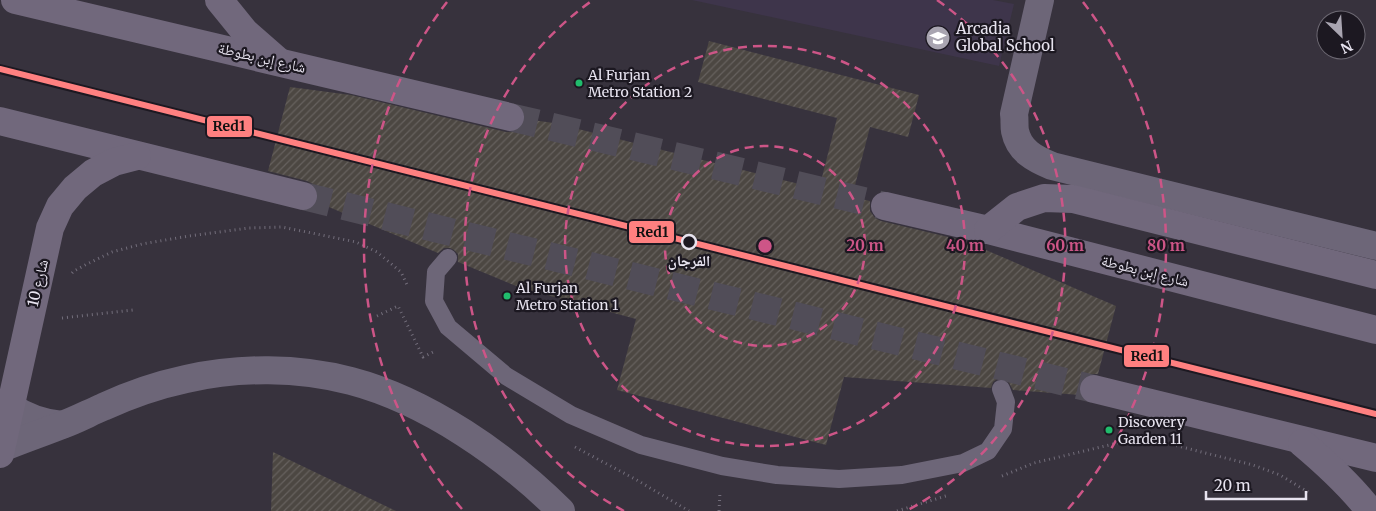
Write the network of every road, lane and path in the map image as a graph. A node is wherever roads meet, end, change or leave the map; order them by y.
1 (14, 0) edge
2 (219, 0) edge
3 (1040, 0) edge
4 (280, 63) junction
5 (510, 117) tunnel mouth
6 (0, 121) edge
7 (137, 156) junction
8 (303, 196) tunnel mouth
9 (885, 206) tunnel mouth
10 (988, 230) junction
11 (1376, 246) edge
12 (448, 258) dead end
13 (1376, 275) edge
14 (70, 276) dead end
15 (410, 290) dead end
16 (134, 310) dead end
17 (377, 316) dead end
18 (30, 318) junction
19 (1376, 330) edge
20 (460, 338) junction
21 (1001, 389) dead end
22 (1094, 389) tunnel mouth
23 (11, 407) junction
24 (62, 425) junction
25 (1297, 439) junction
26 (569, 445) dead end
27 (1, 451) edge
28 (1376, 458) edge
29 (1001, 476) dead end
30 (950, 494) dead end
31 (1310, 494) dead end
32 (561, 511) edge
33 (689, 511) edge
34 (897, 511) edge
35 (1370, 511) edge

1 - 4 main road, شارع إبن بطوطة
2 - 4 main road
3 - 11 street
4 - 5 main road, شارع إبن بطوطة
6 - 7 main road
7 - 8 main road
7 - 18 main road, شارع 10
9 - 10 main road, شارع إبن بطوطة
10 - 13 main road
10 - 19 main road, شارع إبن بطوطة
12 - 20 lane
14 - 15 path
16 - 18 path
17 - 20 path
18 - 23 main road, شارع 10
20 - 21 lane
22 - 25 main road
23 - 24 street
23 - 27 main road, شارع 10
24 - 27 street
24 - 32 street
25 - 28 main road
25 - 35 main road
26 - 33 path
29 - 31 path
30 - 34 path

